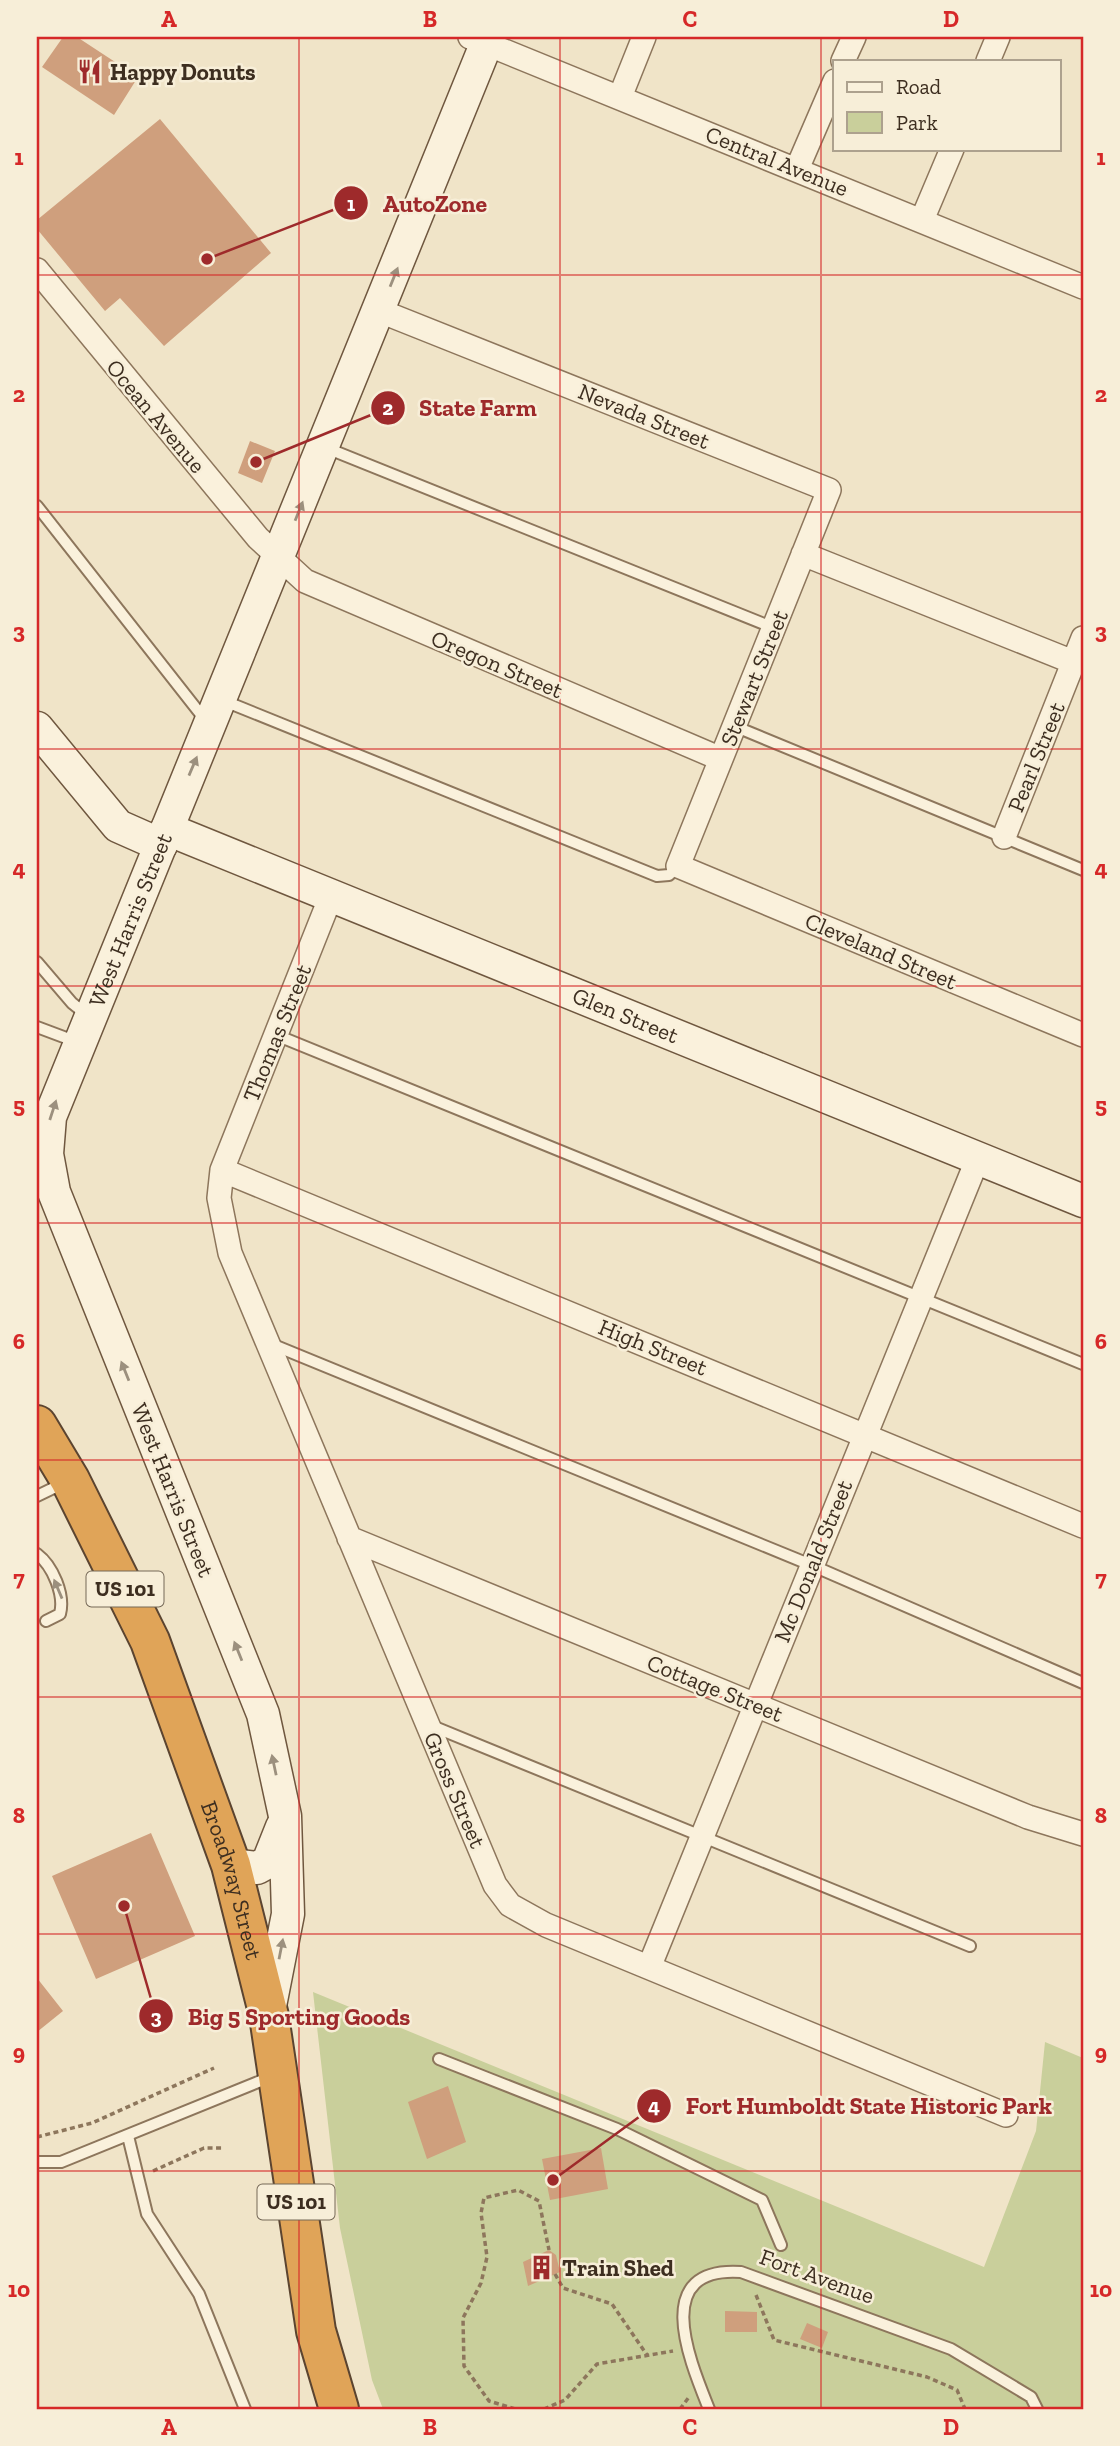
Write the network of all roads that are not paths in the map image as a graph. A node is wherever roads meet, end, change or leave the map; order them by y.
1 (644, 37) edge
2 (854, 37) edge
3 (998, 37) edge
4 (482, 39) edge
5 (843, 60) edge
6 (988, 60) edge
7 (833, 86) edge
8 (620, 97) junction
9 (952, 150) edge
10 (797, 169) junction
11 (922, 220) junction
12 (37, 270) edge
13 (1083, 287) edge
14 (380, 311) junction
15 (324, 447) junction
16 (829, 490) joint
17 (37, 506) edge
18 (803, 554) junction
19 (280, 557) junction
20 (774, 628) junction
21 (1083, 638) edge
22 (1073, 662) junction
23 (215, 713) junction
24 (734, 726) junction
25 (37, 728) edge
26 (721, 759) junction
27 (164, 837) junction
28 (1003, 837) junction
29 (678, 866) junction
30 (1083, 870) edge
31 (331, 896) junction
32 (37, 962) edge
33 (37, 1027) edge
34 (84, 1030) junction
35 (276, 1035) junction
36 (1083, 1035) edge
37 (978, 1158) junction
38 (222, 1170) junction
39 (1083, 1201) edge
40 (921, 1297) junction
41 (265, 1341) junction
42 (1083, 1364) edge
43 (866, 1436) junction
44 (52, 1455) edge
45 (37, 1496) edge
46 (1083, 1526) edge
47 (349, 1538) junction
48 (37, 1554) edge
49 (811, 1565) junction
50 (46, 1621) dead end
51 (1083, 1683) edge
52 (755, 1704) junction
53 (426, 1724) junction
54 (285, 1816) junction
55 (1083, 1834) edge
56 (701, 1837) junction
57 (231, 1865) junction
58 (970, 1946) dead end
59 (650, 1965) junction
60 (268, 2016) junction
61 (439, 2059) dead end
62 (279, 2073) junction
63 (1006, 2115) dead end
64 (128, 2136) junction
65 (37, 2162) edge
66 (782, 2245) dead end
67 (245, 2409) edge
68 (339, 2409) edge
69 (709, 2409) edge
70 (1037, 2409) edge

1 - 8 street
2 - 5 street
3 - 6 street
4 - 8 street, Central Avenue
14 -> 4 main road, West Harris Street
7 - 10 street
8 - 10 street, Central Avenue
9 - 11 street
10 - 11 street, Central Avenue
11 - 13 street, Central Avenue
12 - 19 street, Ocean Avenue
14 - 15 main road, West Harris Street
14 - 16 street, Nevada Street
19 -> 15 main road, West Harris Street
15 - 20 lane
16 - 18 street, Stewart Street
17 - 23 lane
18 - 20 street, Stewart Street
18 - 22 street
19 - 23 main road, West Harris Street
19 - 26 street, Oregon Street
20 - 24 street, Stewart Street
21 - 22 street, Pearl Street
22 - 28 street, Pearl Street
27 -> 23 main road, West Harris Street
23 - 29 lane
24 - 26 street, Stewart Street
24 - 28 lane
25 - 27 main road, Glen Street
26 - 29 street, Stewart Street
27 - 31 main road, Glen Street
27 - 34 main road, West Harris Street
28 - 30 lane
29 - 36 street, Cleveland Street
31 - 35 street, Thomas Street
31 - 37 main road, Glen Street
32 - 34 lane
33 - 34 lane
54 -> 34 main road, West Harris Street
35 - 38 street, Thomas Street
35 - 40 lane
37 - 39 main road, Glen Street
37 - 40 street, Mc Donald Street
38 - 41 street, Gross Street
38 - 43 street, High Street
40 - 42 lane
40 - 43 street, Mc Donald Street
41 - 47 street, Gross Street
41 - 49 lane
43 - 46 street, High Street
43 - 49 street, Mc Donald Street
44 - 45 lane
44 - 57 highway, Broadway Street / US 101
47 - 52 street, Cottage Street
47 - 53 street, Gross Street
50 -> 48 lane
49 - 51 lane
49 - 52 street, Mc Donald Street
52 - 55 street, Cottage Street
52 - 56 street, Mc Donald Street
53 - 56 lane
53 - 59 street, Gross Street
54 - 57 main road
60 -> 54 main road, West Harris Street
56 - 58 lane
56 - 59 street, Mc Donald Street
57 - 60 highway, Broadway Street / US 101
59 - 63 street, Gross Street
60 - 62 highway, Broadway Street / US 101
61 - 66 lane
62 - 64 lane
62 - 68 highway, Broadway Street / US 101
64 - 65 lane
64 - 67 lane
69 - 70 lane, Fort Avenue

